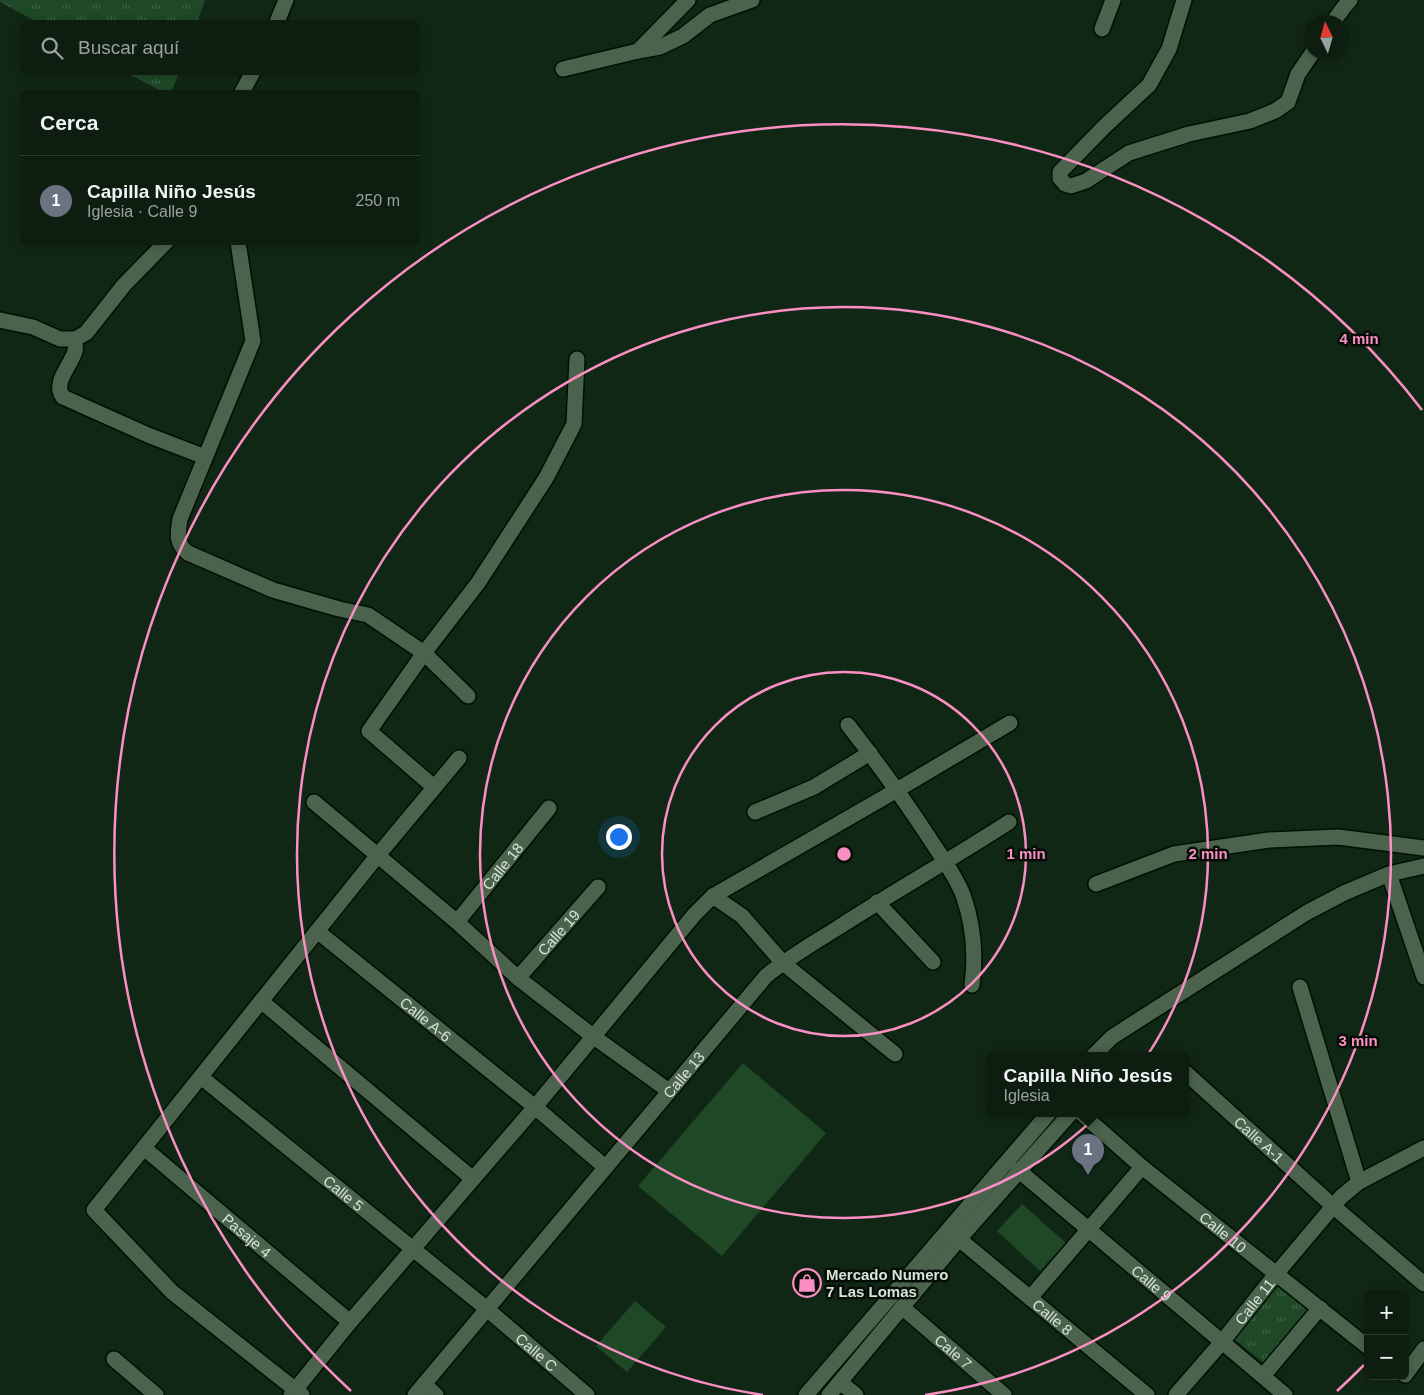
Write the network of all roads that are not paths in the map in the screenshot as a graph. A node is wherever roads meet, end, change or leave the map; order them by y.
1 (286, 0) edge
2 (688, 0) edge
3 (752, 0) edge
4 (1113, 0) edge
5 (1184, 0) edge
6 (1350, 0) edge
7 (1338, 15) edge
8 (278, 20) edge
9 (1102, 29) dead end
10 (638, 51) junction
11 (1308, 60) edge
12 (563, 69) dead end
13 (251, 75) edge
14 (243, 90) edge
15 (163, 245) edge
16 (238, 245) edge
17 (0, 320) edge
18 (75, 339) junction
19 (577, 360) dead end
20 (206, 457) junction
21 (424, 653) junction
22 (468, 696) dead end
23 (1010, 723) dead end
24 (848, 725) dead end
25 (870, 754) junction
26 (459, 758) dead end
27 (434, 787) junction
28 (897, 790) junction
29 (314, 802) dead end
30 (548, 808) dead end
31 (755, 812) dead end
32 (1010, 822) dead end
33 (1424, 848) edge
34 (378, 855) junction
35 (946, 863) junction
36 (1424, 866) edge
37 (1388, 874) junction
38 (1096, 884) dead end
39 (598, 887) dead end
40 (713, 896) junction
41 (877, 902) junction
42 (457, 922) junction
43 (317, 931) junction
44 (1420, 951) edge
45 (933, 962) dead end
46 (783, 963) junction
47 (1424, 977) edge
48 (518, 978) junction
49 (972, 985) dead end
50 (1300, 987) dead end
51 (261, 1001) junction
52 (594, 1037) junction
53 (1097, 1052) edge
54 (895, 1054) dead end
55 (1189, 1075) edge
56 (201, 1077) junction
57 (669, 1091) junction
58 (535, 1107) junction
59 (1045, 1117) edge
60 (1067, 1117) edge
61 (1085, 1117) edge
62 (144, 1148) junction
63 (1424, 1148) edge
64 (1142, 1166) junction
65 (605, 1167) junction
66 (1018, 1170) junction
67 (473, 1179) junction
68 (1359, 1182) junction
69 (1333, 1206) junction
70 (1089, 1230) junction
71 (958, 1239) junction
72 (412, 1250) junction
73 (1276, 1274) junction
74 (1424, 1284) edge
75 (1030, 1298) junction
76 (902, 1307) junction
77 (1320, 1308) junction
78 (487, 1309) junction
79 (350, 1322) junction
80 (1222, 1342) junction
81 (1364, 1344) edge
82 (1424, 1349) edge
83 (114, 1359) dead end
84 (1409, 1370) edge
85 (1263, 1376) junction
86 (840, 1382) junction
87 (419, 1390) edge
88 (296, 1393) edge
89 (156, 1395) edge
90 (436, 1395) edge
91 (588, 1395) edge
92 (806, 1395) edge
93 (829, 1395) edge
94 (856, 1395) edge
95 (1004, 1395) edge
96 (1148, 1395) edge
97 (1176, 1395) edge
98 (1285, 1395) edge

1 - 8 street
2 - 10 street
3 - 10 street
4 - 9 street
5 - 11 street
6 - 7 street
10 - 12 street
13 - 14 street
15 - 18 street
16 - 20 street
17 - 18 street
18 - 20 street
19 - 21 street
20 - 21 street
21 - 22 street
21 - 27 street
23 - 28 street
24 - 25 street
25 - 28 street
25 - 31 street
26 - 27 street
27 - 34 street
28 - 35 street
28 - 40 street
29 - 34 street
30 - 42 street, Calle 18
32 - 35 street, Calle 13
33 - 38 street
34 - 42 street
34 - 43 street
35 - 41 street, Calle 13
35 - 49 street
36 - 37 street
37 - 44 street
37 - 53 street
39 - 48 street, Calle 19
40 - 46 street
40 - 52 street
41 - 45 street
41 - 46 street, Calle 13
42 - 48 street
43 - 51 street
43 - 58 street, Calle A-6
44 - 47 street
46 - 54 street
46 - 57 street, Calle 13
48 - 52 street
50 - 68 street
51 - 56 street
51 - 67 street
52 - 57 street
52 - 58 street
55 - 69 street, Calle A-1
56 - 62 street
56 - 72 street, Calle 5
57 - 65 street, Calle 13
58 - 65 street, Calle A-6
58 - 67 street
59 - 92 street
60 - 66 street
61 - 64 street, Calle 10
62 - 79 street, Pasaje 4
62 - 88 street
63 - 68 street, Calle 11
64 - 70 street
64 - 73 street, Calle 10
65 - 78 street, Calle 13
66 - 70 street, Calle 9
66 - 71 street
67 - 72 street
68 - 69 street, Calle 11
69 - 73 street, Calle 11
69 - 74 street, Calle A-1
70 - 75 street
70 - 80 street, Calle 9
71 - 75 street, Calle 8
71 - 76 street
72 - 78 street, Calle 5
72 - 79 street
73 - 77 street, Calle 10
73 - 80 street, Calle 11
75 - 96 street, Calle 8
76 - 86 street
76 - 95 street, Cale 7
77 - 81 street, Calle 10
77 - 85 street
78 - 87 street, Calle 13
78 - 91 street, Calle C
79 - 88 street
80 - 85 street, Calle 9
80 - 97 street, Calle 11
82 - 84 street
83 - 89 street
85 - 98 street, Calle 9
86 - 93 street
86 - 94 street
87 - 90 street

